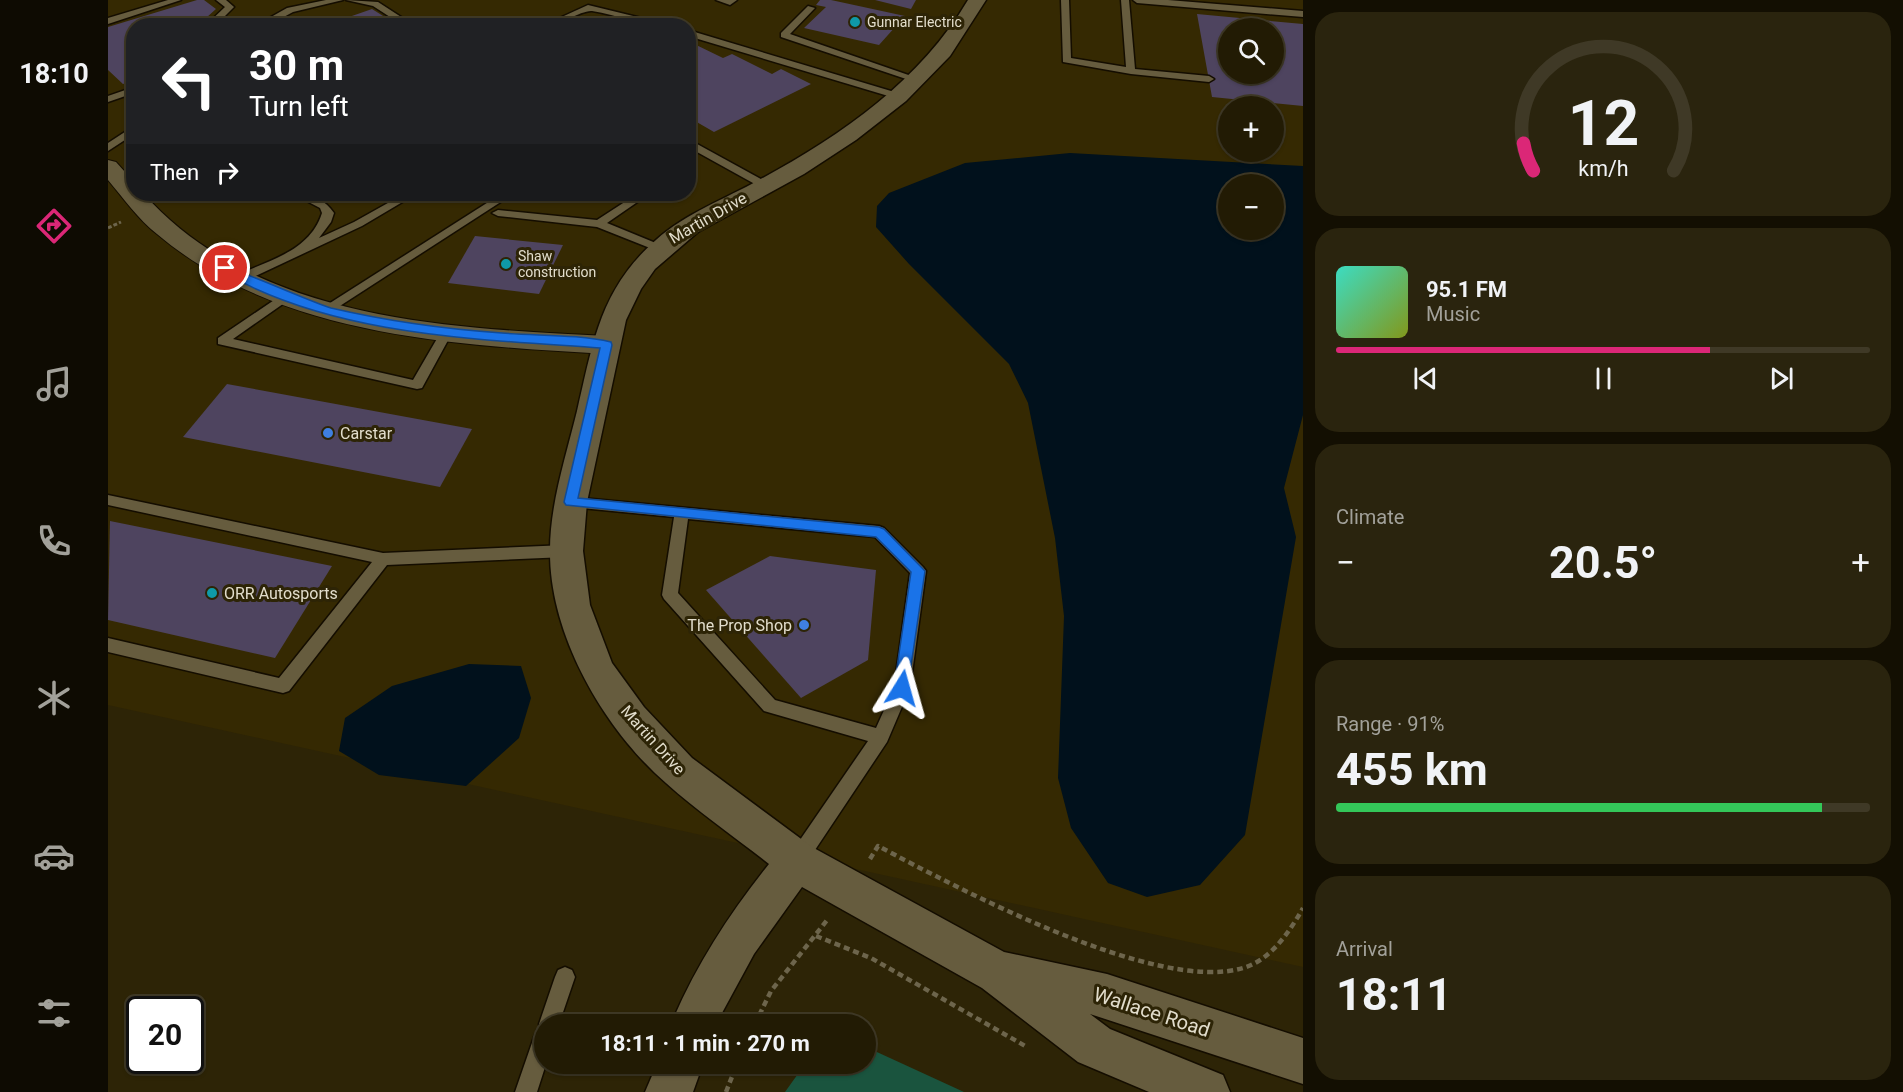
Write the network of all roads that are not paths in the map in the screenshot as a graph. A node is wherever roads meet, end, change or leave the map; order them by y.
1 (177, 0) edge
2 (220, 0) edge
3 (339, 0) edge
4 (350, 0) edge
5 (720, 0) edge
6 (733, 0) edge
7 (977, 0) edge
8 (1065, 0) edge
9 (1125, 0) edge
10 (1137, 0) edge
11 (811, 8) dead end
12 (1303, 14) edge
13 (218, 18) edge
14 (275, 18) edge
15 (398, 18) edge
16 (565, 18) edge
17 (630, 18) edge
18 (108, 21) edge
19 (696, 35) edge
20 (1131, 71) junction
21 (1209, 79) dead end
22 (906, 88) junction
23 (126, 93) edge
24 (108, 99) edge
25 (126, 135) edge
26 (696, 147) edge
27 (108, 148) edge
28 (112, 177) edge
29 (766, 186) junction
30 (126, 191) edge
31 (136, 201) edge
32 (313, 201) edge
33 (399, 201) edge
34 (497, 201) edge
35 (634, 201) edge
36 (498, 213) dead end
37 (599, 224) junction
38 (659, 248) junction
39 (305, 249) junction
40 (241, 278) junction
41 (286, 296) junction
42 (325, 310) junction
43 (446, 333) junction
44 (607, 345) junction
45 (108, 500) edge
46 (571, 502) junction
47 (682, 513) junction
48 (566, 551) junction
49 (383, 559) junction
50 (108, 645) edge
51 (881, 736) junction
52 (797, 861) junction
53 (998, 972) junction
54 (565, 977) dead end
55 (552, 1014) edge
56 (698, 1014) edge
57 (1303, 1061) edge
58 (534, 1068) edge
59 (676, 1074) edge
60 (526, 1092) edge
61 (669, 1092) edge
62 (1206, 1092) edge

1 - 18 lane
2 - 13 lane
3 - 14 lane
4 - 15 lane
5 - 6 lane
7 - 22 street, Martin Drive
8 - 20 lane
9 - 20 lane
10 - 12 lane
11 - 22 lane
16 - 17 lane
19 - 22 lane
20 - 21 lane
22 - 29 street, Martin Drive
23 - 24 lane
25 - 27 lane
26 - 29 lane
28 - 30 street
29 - 38 street, Martin Drive
31 - 40 street
32 - 39 lane
33 - 39 lane
34 - 42 lane
35 - 37 lane
36 - 37 lane
37 - 38 lane
38 - 44 street, Martin Drive
39 - 40 lane
40 - 41 street
41 - 42 street
41 - 43 lane
42 - 43 street
43 - 44 street
44 - 46 street, Martin Drive
45 - 49 lane
46 - 47 lane
46 - 48 street, Martin Drive
47 - 51 lane
47 - 51 lane
48 - 49 lane
48 - 52 street, Martin Drive
49 - 50 lane
51 - 52 lane
52 - 53 street, Wallace Road
52 - 56 street
53 - 57 street, Wallace Road
53 - 62 street, Wallace Road
54 - 55 lane
58 - 60 lane
59 - 61 street

